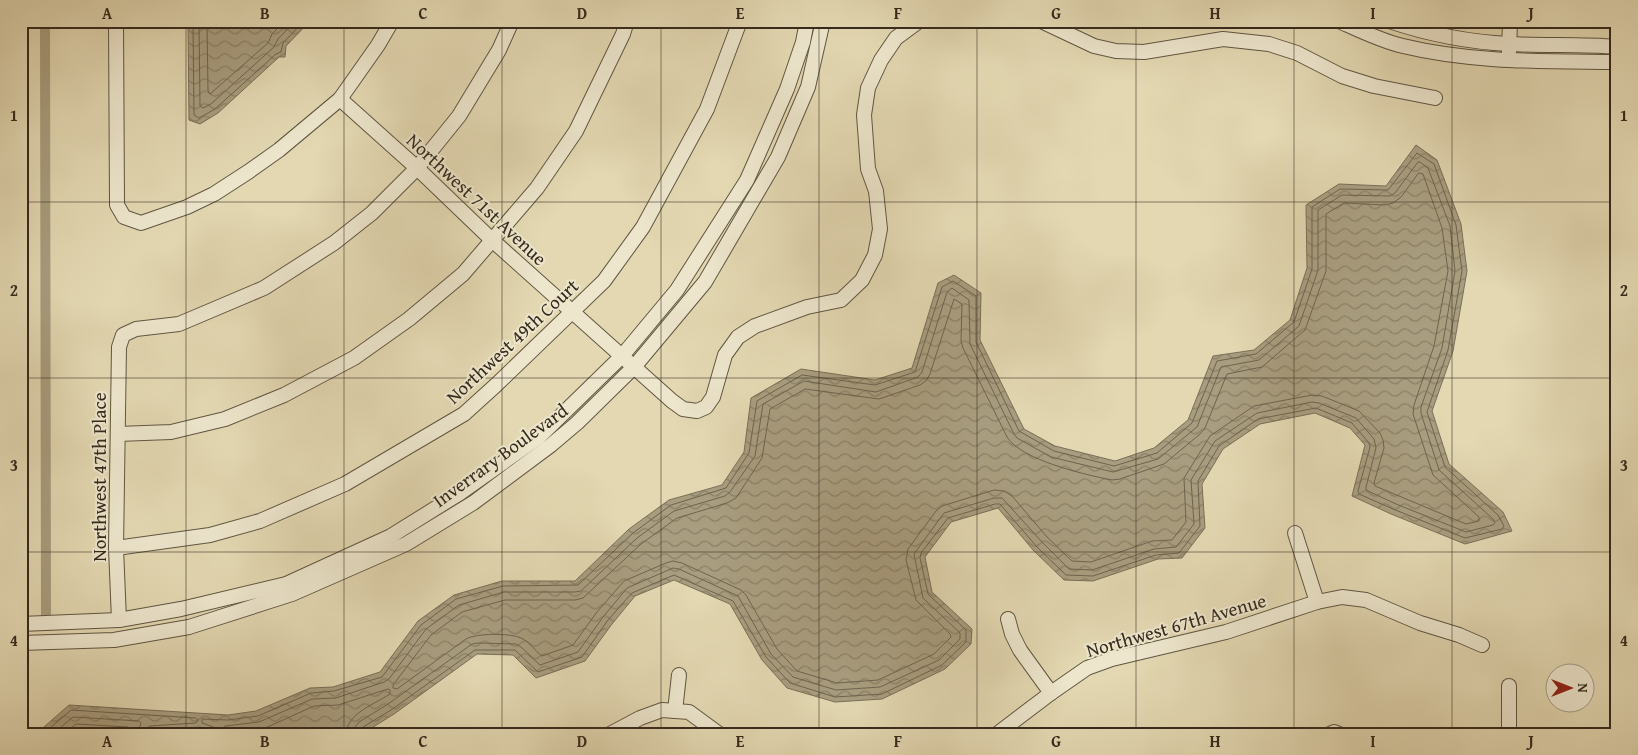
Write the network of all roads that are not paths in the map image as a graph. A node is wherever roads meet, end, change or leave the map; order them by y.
1 (116, 21) edge
2 (392, 21) edge
3 (512, 21) edge
4 (627, 21) edge
5 (740, 21) edge
6 (807, 21) edge
7 (824, 21) edge
8 (919, 21) edge
9 (1041, 21) edge
10 (1388, 21) edge
11 (1510, 21) edge
12 (1341, 22) edge
13 (1510, 44) junction
14 (1617, 46) edge
15 (1509, 61) junction
16 (1617, 62) edge
17 (1435, 98) dead end
18 (340, 99) junction
19 (417, 168) junction
20 (492, 240) junction
21 (572, 312) junction
22 (622, 356) junction
23 (634, 367) junction
24 (118, 434) junction
25 (1295, 533) dead end
26 (116, 548) junction
27 (1317, 602) junction
28 (1008, 619) dead end
29 (118, 620) junction
30 (21, 624) edge
31 (21, 643) edge
32 (1482, 645) dead end
33 (679, 675) dead end
34 (1509, 686) dead end
35 (1051, 693) junction
36 (675, 711) junction
37 (610, 734) edge
38 (719, 734) edge
39 (997, 734) edge
40 (1330, 734) edge
41 (1339, 734) edge
42 (1509, 734) edge

1 - 18 street
2 - 18 street
3 - 19 street
4 - 20 street
5 - 21 street, Northwest 49th Court
6 - 22 street, Inverrary Boulevard
7 - 23 street, Inverrary Boulevard
8 - 23 street, Northwest 71st Avenue
9 - 17 street
10 - 13 street
11 - 13 street
12 - 15 street
13 - 14 street
13 - 15 street
15 - 16 street
18 - 19 street, Northwest 71st Avenue
19 - 20 street, Northwest 71st Avenue
19 - 24 street, Northwest 47th Place
20 - 21 street, Northwest 71st Avenue
20 - 24 street
21 - 22 street, Northwest 71st Avenue
21 - 26 street, Northwest 49th Court
22 - 23 street, Northwest 71st Avenue
22 - 29 street, Inverrary Boulevard
23 - 31 street, Inverrary Boulevard
24 - 26 street, Northwest 47th Place
25 - 27 street
26 - 29 street, Northwest 47th Place
27 - 32 street, Northwest 67th Avenue
27 - 35 street, Northwest 67th Avenue
28 - 35 street
29 - 30 street, Inverrary Boulevard
33 - 36 street
34 - 42 street
35 - 39 street, Northwest 67th Avenue
36 - 37 street
36 - 38 street
40 - 41 street

